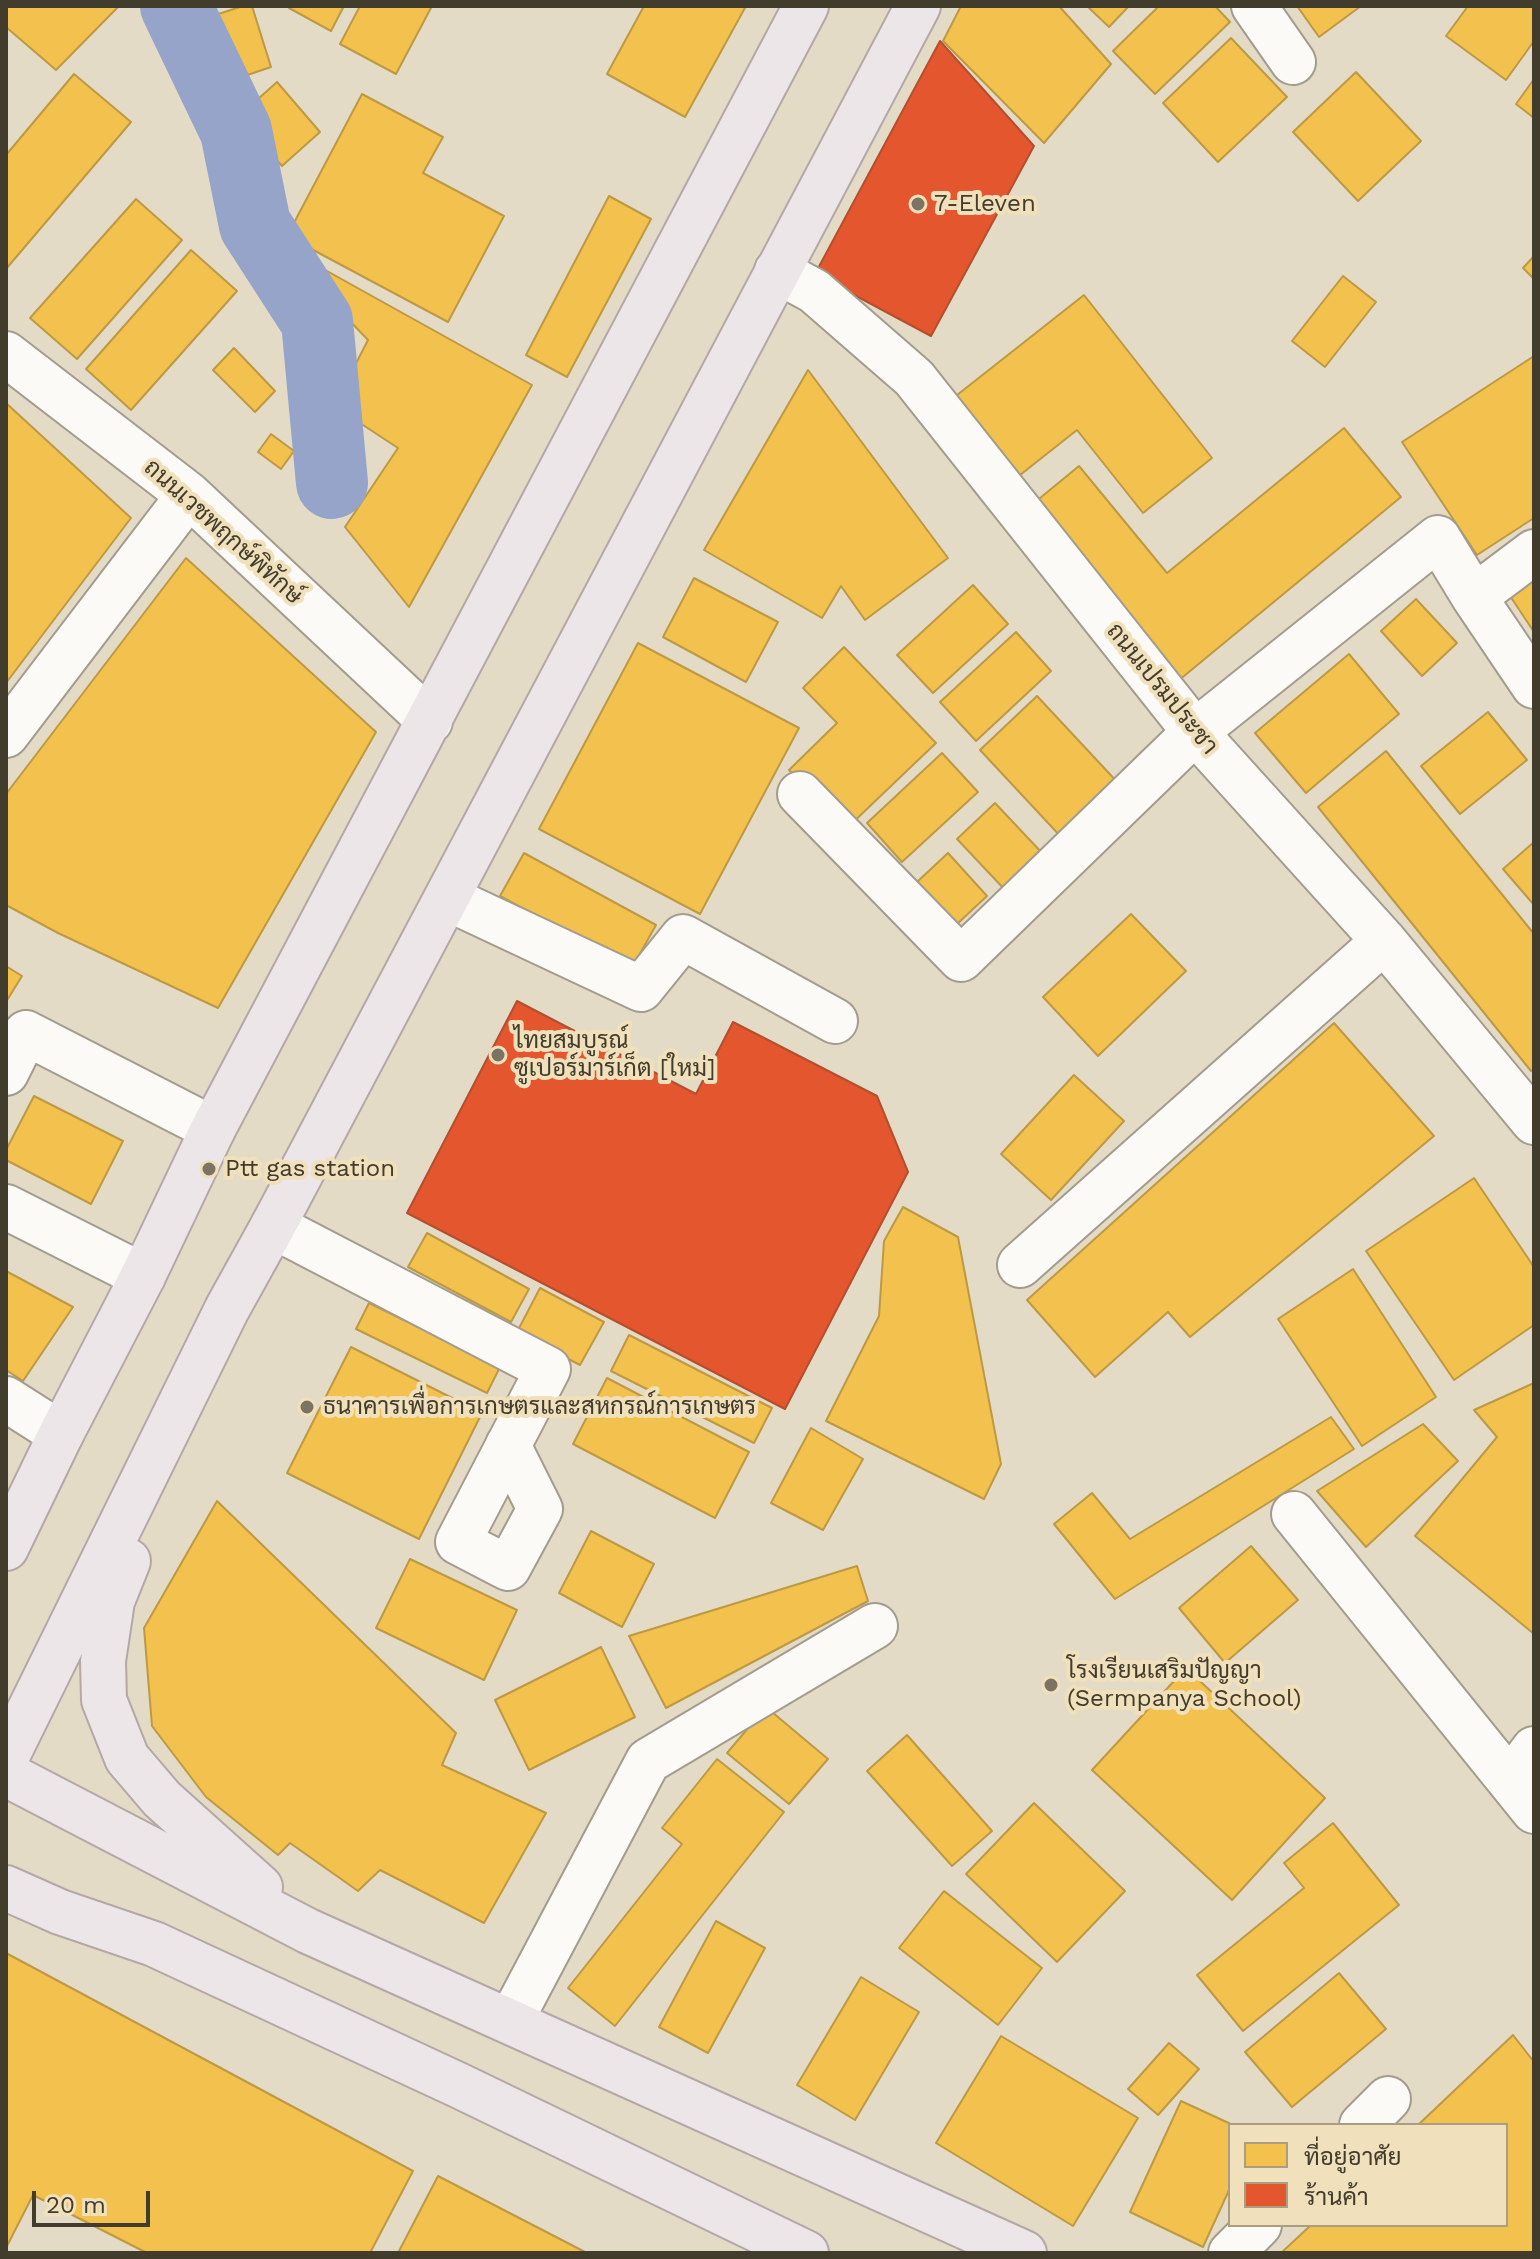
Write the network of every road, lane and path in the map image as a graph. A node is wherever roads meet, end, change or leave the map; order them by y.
1 (806, 6) edge
2 (918, 6) edge
3 (1254, 6) edge
4 (1293, 62) dead end
5 (777, 271) junction
6 (6, 354) edge
7 (189, 495) junction
8 (1534, 552) edge
9 (1474, 597) junction
10 (1534, 686) edge
11 (430, 721) junction
12 (1195, 732) junction
13 (6, 735) edge
14 (800, 794) dead end
15 (447, 898) junction
16 (1384, 941) junction
17 (835, 1021) dead end
18 (6, 1073) edge
19 (1534, 1122) edge
20 (213, 1129) junction
21 (6, 1207) edge
22 (273, 1226) junction
23 (1020, 1265) dead end
24 (143, 1276) junction
25 (227, 1309) junction
26 (6, 1399) edge
27 (61, 1434) junction
28 (508, 1445) dead end
29 (1294, 1514) dead end
30 (6, 1548) edge
31 (875, 1626) dead end
32 (6, 1758) edge
33 (6, 1774) edge
34 (1526, 1780) edge
35 (6, 1888) edge
36 (6, 1902) edge
37 (60, 1912) junction
38 (308, 1931) junction
39 (511, 2020) junction
40 (1257, 2227) edge
41 (806, 2253) edge
42 (1024, 2253) edge
43 (1231, 2253) edge

1 - 11 main road
2 - 5 main road
3 - 4 street
5 - 12 street, ถนนเปรมประชา
5 - 15 main road
6 - 7 street, ถนนเวชพฤกษ์พิทักษ์
7 - 11 street, ถนนเวชพฤกษ์พิทักษ์
7 - 13 street
8 - 9 street
9 - 10 street
9 - 12 street
11 - 20 main road
12 - 14 street
12 - 16 street, ถนนเปรมประชา
15 - 17 street
15 - 22 main road
16 - 19 street, ถนนเปรมประชา
16 - 23 street
18 - 20 street
20 - 24 main road
21 - 24 street
22 - 25 main road
22 - 28 street
24 - 27 main road
25 - 32 main road
25 - 38 main road
26 - 27 street
27 - 30 main road
29 - 34 street
31 - 39 street
33 - 38 main road
35 - 37 main road
36 - 37 main road
37 - 41 main road
38 - 39 main road
39 - 42 main road
40 - 43 street

